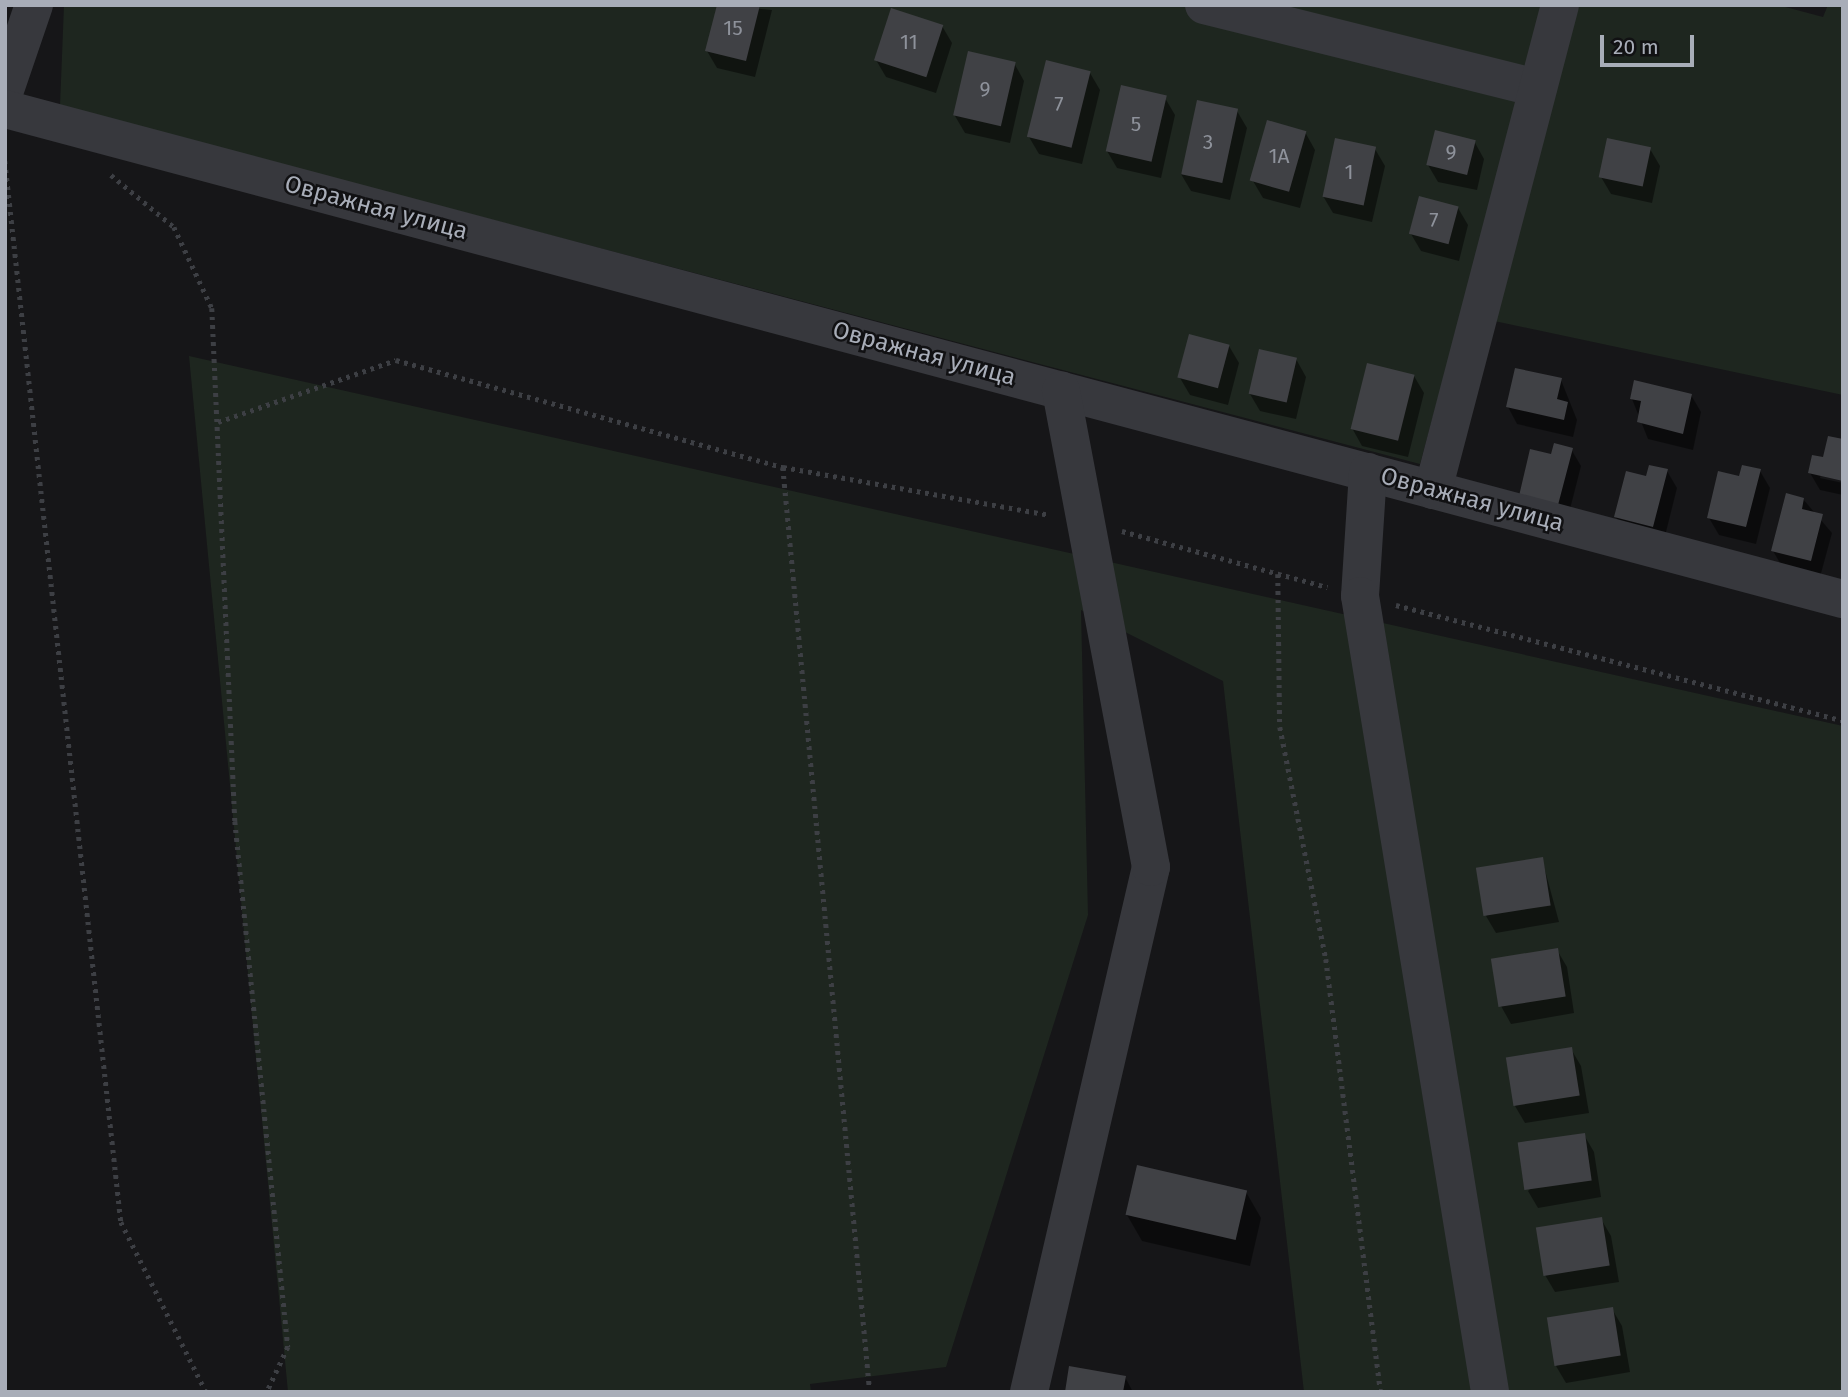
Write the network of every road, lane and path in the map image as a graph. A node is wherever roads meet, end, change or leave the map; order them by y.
1 (34, 5) edge
2 (1203, 5) edge
3 (1560, 5) edge
4 (1538, 88) junction
5 (5, 90) edge
6 (5, 109) edge
7 (5, 161) edge
8 (103, 169) dead end
9 (1061, 390) junction
10 (218, 422) junction
11 (783, 467) junction
12 (1368, 472) junction
13 (1433, 490) junction
14 (1086, 521) junction
15 (1279, 574) junction
16 (1360, 596) junction
17 (1843, 599) edge
18 (1843, 722) edge
19 (206, 1392) edge
20 (267, 1392) edge
21 (870, 1392) edge
22 (1029, 1392) edge
23 (1381, 1392) edge
24 (1490, 1392) edge

1 - 5 street
2 - 4 street
3 - 4 street
4 - 13 street
6 - 9 street, Овражная улица
7 - 19 path
8 - 10 path
9 - 12 street, Овражная улица
9 - 14 street
10 - 11 path
10 - 20 path
11 - 14 path
11 - 21 path
12 - 13 street, Овражная улица
12 - 16 street
13 - 17 street, Овражная улица
14 - 15 path
14 - 22 street
15 - 16 path
15 - 23 path
16 - 18 path
16 - 24 street

